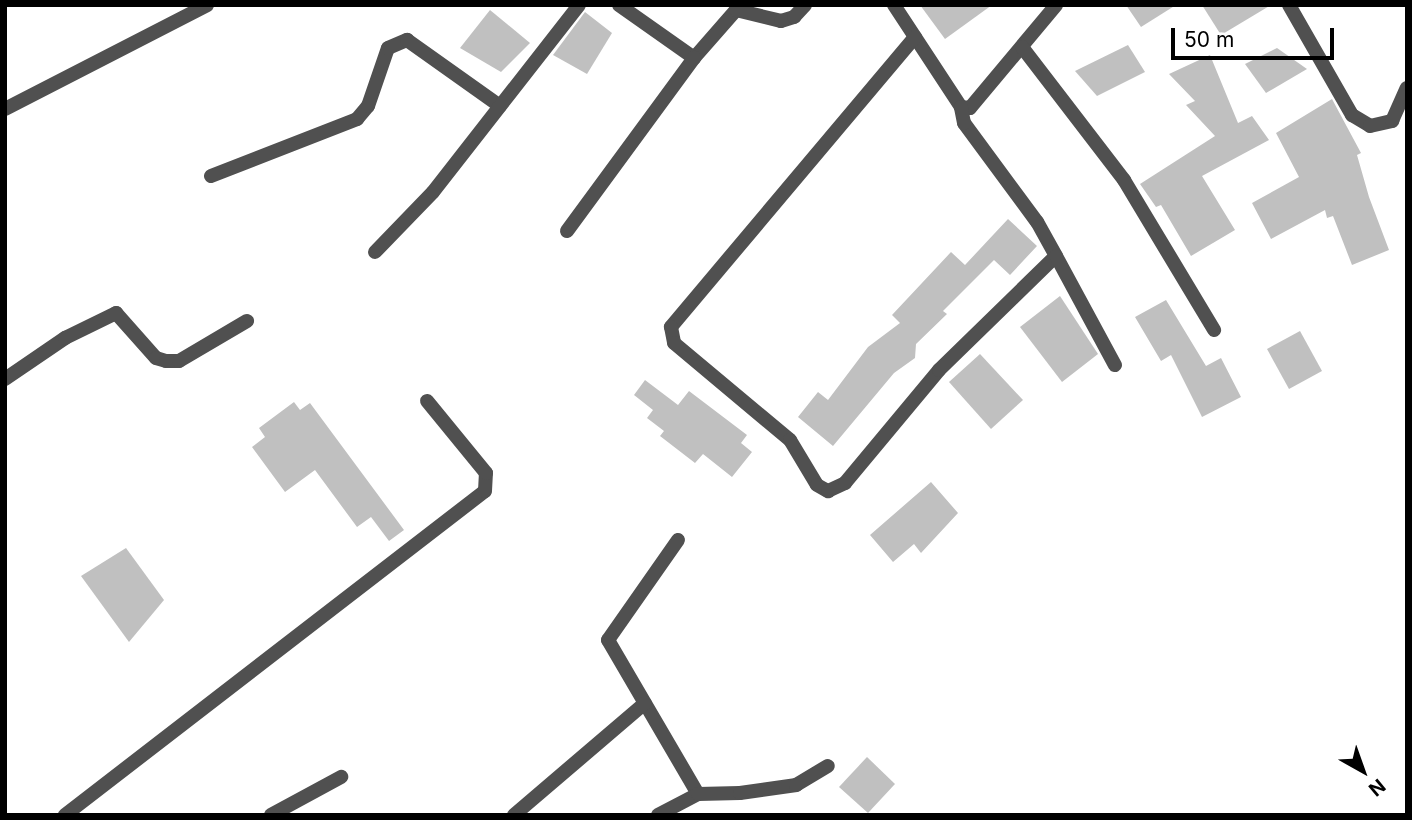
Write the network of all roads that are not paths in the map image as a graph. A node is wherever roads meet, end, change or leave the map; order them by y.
1 (207, 5) edge
2 (579, 5) edge
3 (619, 5) edge
4 (805, 5) edge
5 (894, 5) edge
6 (1056, 5) edge
7 (1289, 5) edge
8 (915, 37) junction
9 (1022, 47) junction
10 (694, 58) junction
11 (1407, 88) edge
12 (500, 106) junction
13 (961, 107) junction
14 (5, 109) edge
15 (211, 176) dead end
16 (567, 231) dead end
17 (375, 252) dead end
18 (1056, 256) junction
19 (247, 321) dead end
20 (1214, 330) dead end
21 (1115, 365) dead end
22 (5, 379) edge
23 (427, 401) dead end
24 (678, 540) dead end
25 (645, 703) junction
26 (828, 766) dead end
27 (341, 777) dead end
28 (698, 793) junction
29 (65, 815) edge
30 (271, 815) edge
31 (514, 815) edge
32 (658, 815) edge

1 - 14 street
2 - 12 street
3 - 10 street
4 - 10 street
5 - 8 street
6 - 9 street
7 - 11 street
8 - 13 street
8 - 18 street
9 - 13 street
9 - 20 street
10 - 16 street
12 - 15 street
12 - 17 street
13 - 18 street
18 - 21 street
19 - 22 street
23 - 29 street
24 - 25 street
25 - 28 street
25 - 31 street
26 - 28 street
27 - 30 street
28 - 32 street

